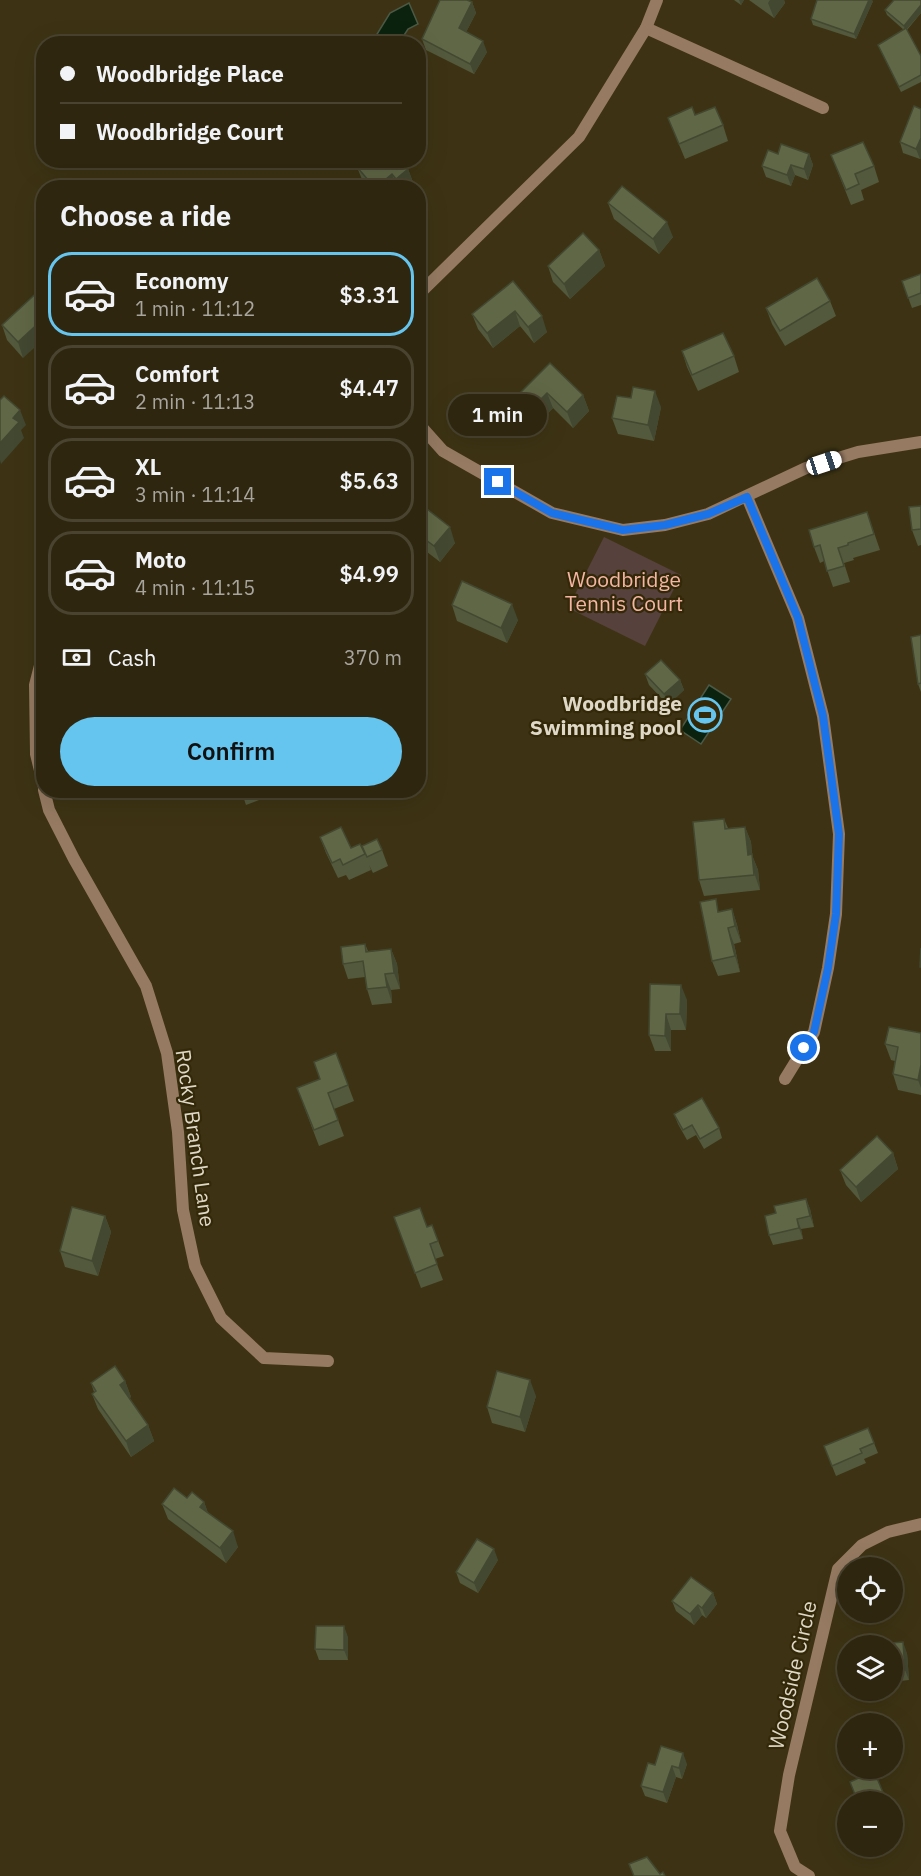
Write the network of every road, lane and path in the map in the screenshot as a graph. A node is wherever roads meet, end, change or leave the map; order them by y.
1 (657, 0) edge
2 (646, 28) junction
3 (823, 108) dead end
4 (426, 287) edge
5 (426, 432) edge
6 (921, 442) edge
7 (747, 497) junction
8 (36, 681) edge
9 (36, 754) edge
10 (46, 798) edge
11 (785, 1079) dead end
12 (328, 1361) dead end
13 (921, 1524) edge
14 (809, 1876) edge

1 - 2 street
2 - 3 street
2 - 4 street
5 - 7 street
6 - 7 street
7 - 11 street
8 - 9 street, Rocky Branch Lane
10 - 12 street, Rocky Branch Lane
13 - 14 street, Woodside Circle

